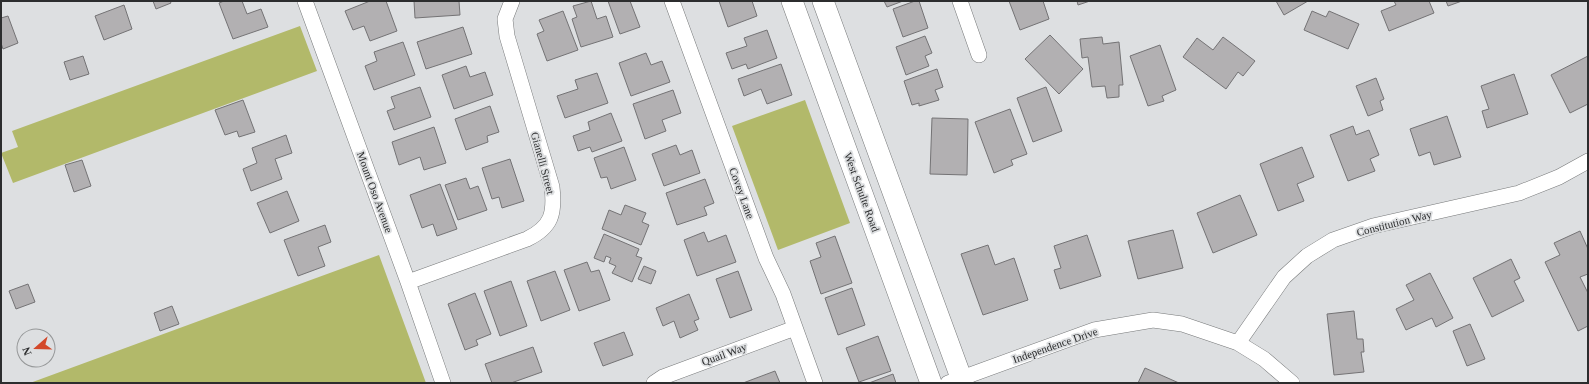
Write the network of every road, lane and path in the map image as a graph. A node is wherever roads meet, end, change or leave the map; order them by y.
1 (305, 1) edge
2 (512, 1) edge
3 (672, 1) edge
4 (792, 1) edge
5 (823, 1) edge
6 (960, 1) edge
7 (979, 55) dead end
8 (1588, 161) edge
9 (408, 282) junction
10 (795, 328) junction
11 (1238, 343) junction
12 (957, 381) edge
13 (443, 383) edge
14 (654, 383) edge
15 (815, 383) edge
16 (931, 383) edge
17 (1292, 383) edge

1 - 9 street, Mount Oso Avenue
2 - 9 street, Gianelli Street
3 - 10 street, Covey Lane
4 - 16 main road, West Schulte Road
5 - 12 main road
6 - 7 street
8 - 11 street, Constitution Way
9 - 13 street, Mount Oso Avenue
10 - 14 street, Quail Way
10 - 15 street, Covey Lane
11 - 12 street, Independence Drive
11 - 17 street, Independence Drive

